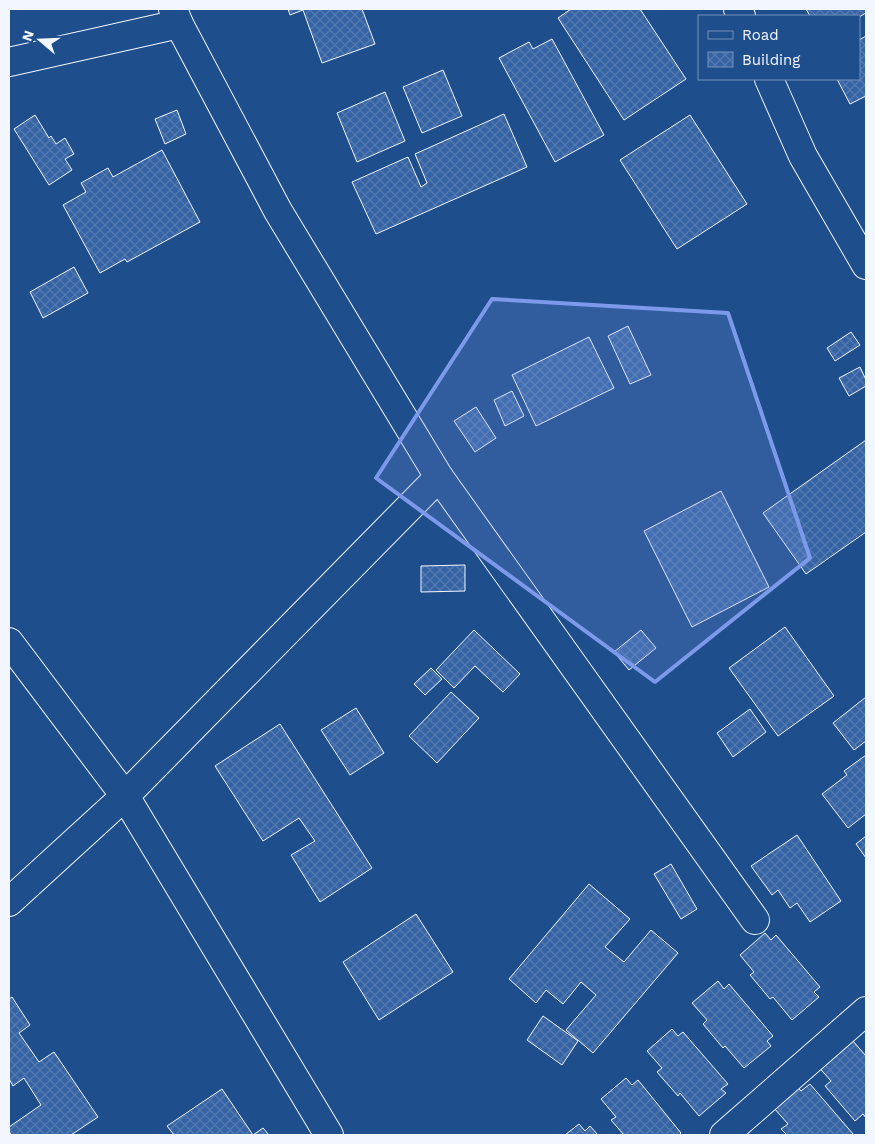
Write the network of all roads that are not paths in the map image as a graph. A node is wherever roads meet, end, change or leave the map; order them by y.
1 (176, 16) edge
2 (9, 62) edge
3 (769, 80) edge
4 (866, 264) edge
5 (439, 477) junction
6 (9, 642) edge
7 (125, 796) junction
8 (9, 902) edge
9 (755, 920) dead end
10 (866, 1011) edge
11 (329, 1135) edge
12 (724, 1135) edge

1 - 2 street
1 - 5 street
3 - 4 street
5 - 7 street
5 - 9 street
6 - 7 street
7 - 8 street
7 - 11 street
10 - 12 street

